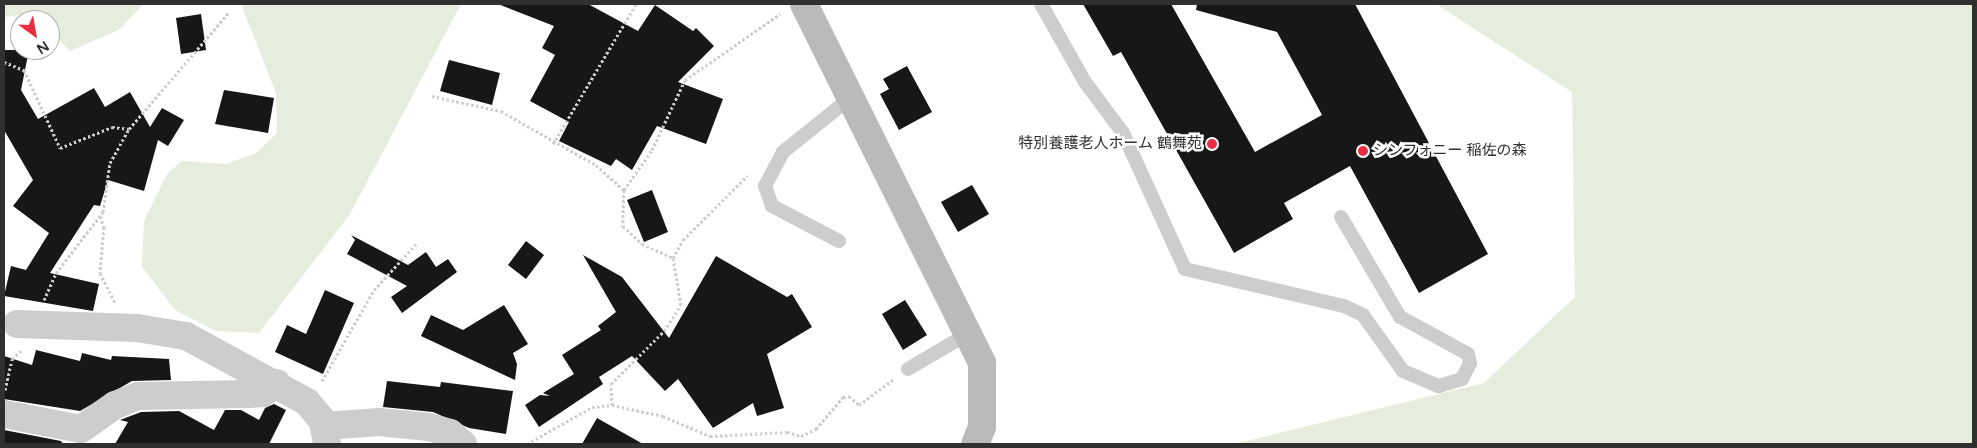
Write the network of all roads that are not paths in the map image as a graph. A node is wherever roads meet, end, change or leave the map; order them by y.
1 (804, 4) edge
2 (1041, 4) edge
3 (848, 98) junction
4 (1342, 217) dead end
5 (839, 241) dead end
6 (24, 324) road end
7 (969, 333) junction
8 (908, 369) road end
9 (277, 383) junction
10 (4, 414) edge
11 (326, 435) edge
12 (467, 443) edge
13 (974, 444) edge

1 - 3 street
2 - 4 lane
3 - 5 lane
3 - 7 street
6 - 9 street
7 - 8 lane
7 - 13 street
9 - 10 street
9 - 11 street
11 - 12 street

